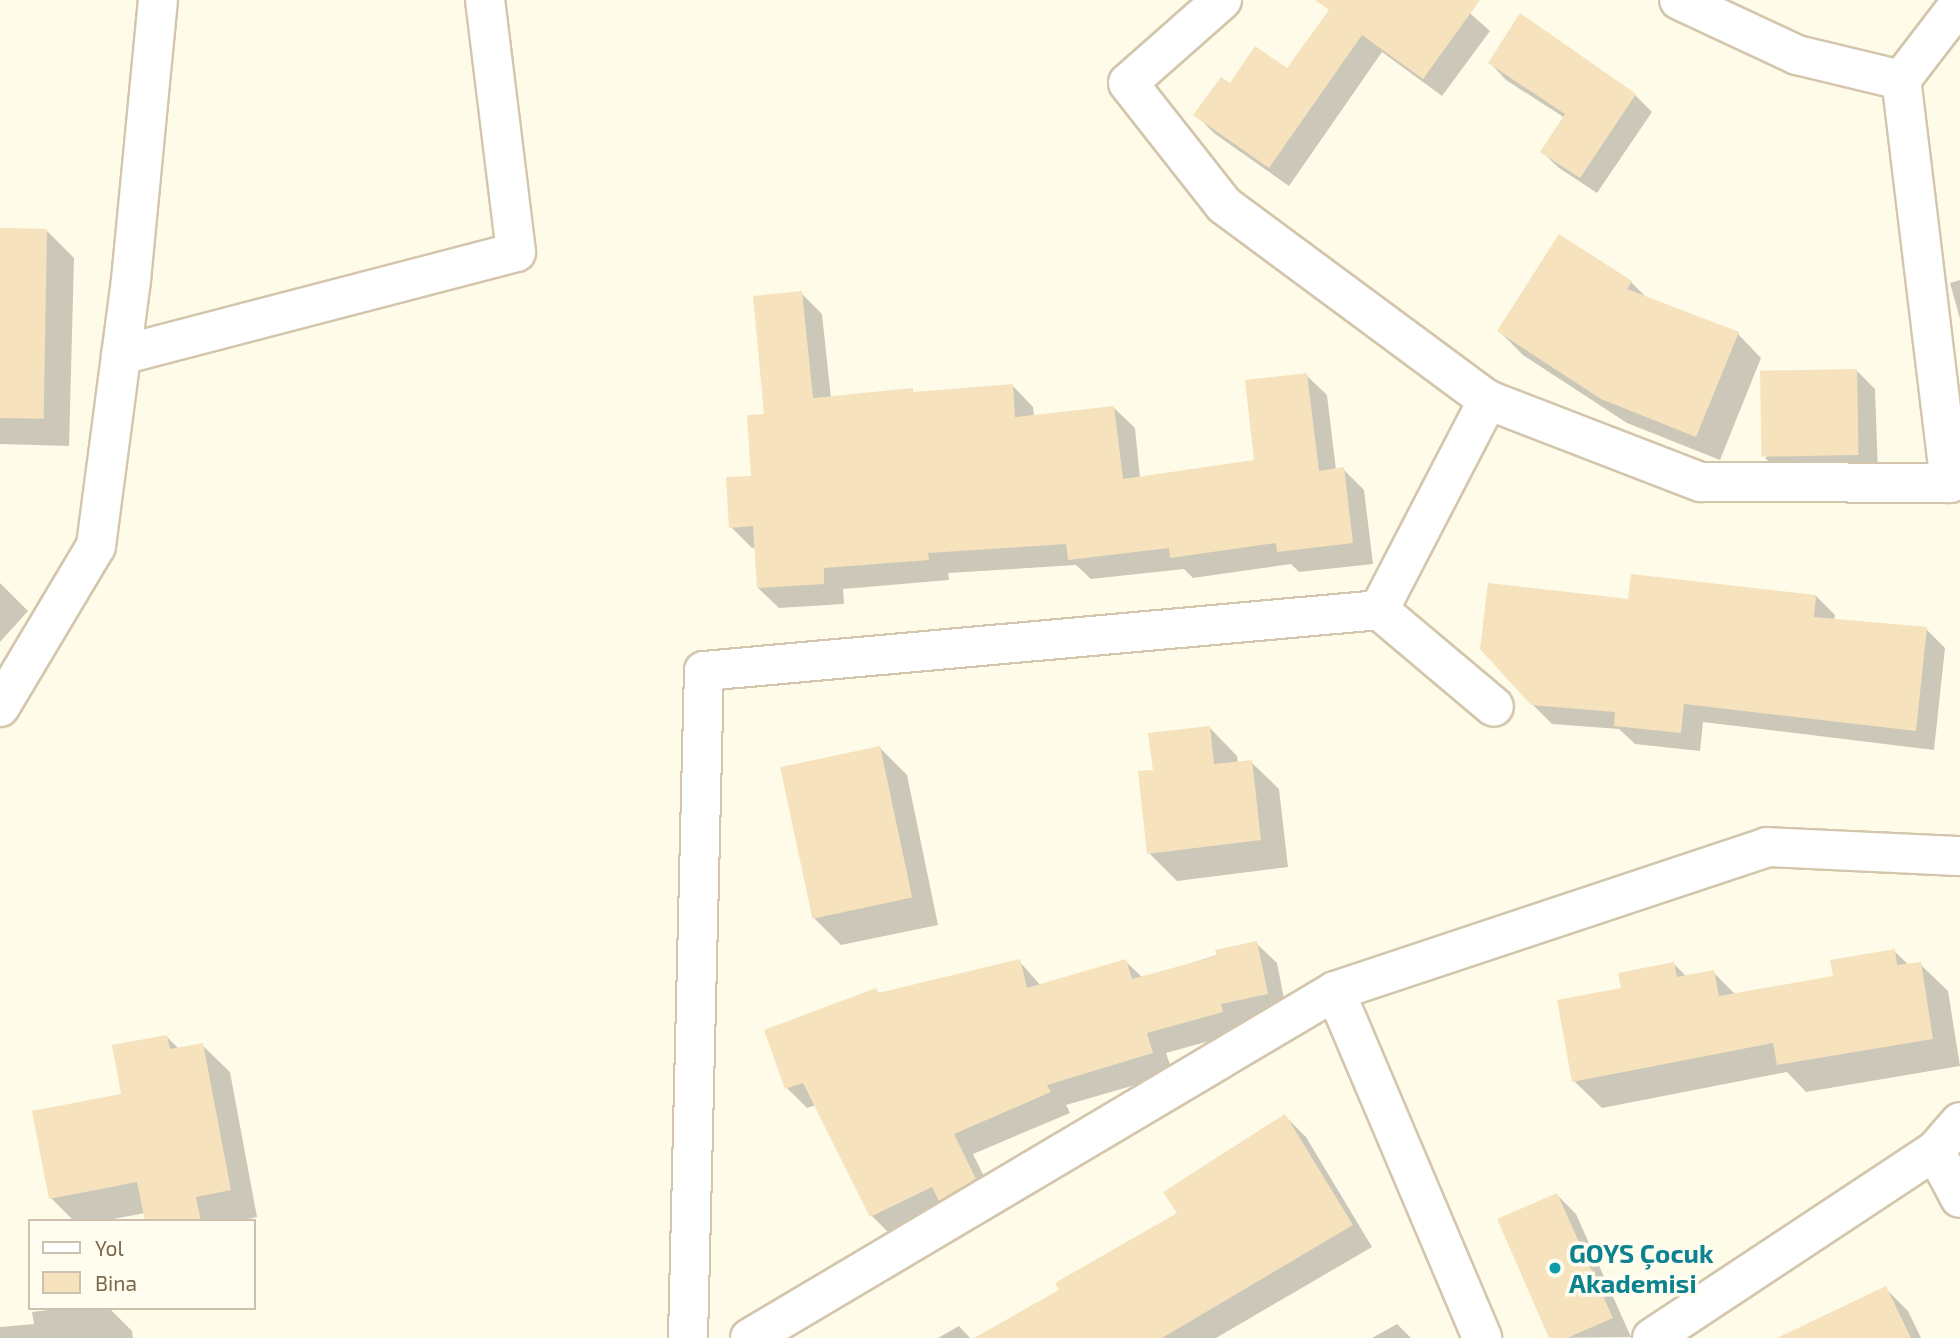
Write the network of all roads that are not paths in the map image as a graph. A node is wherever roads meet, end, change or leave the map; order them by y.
1 (158, 0) edge
2 (485, 0) edge
3 (1222, 0) edge
4 (1679, 0) edge
5 (1960, 3) edge
6 (1901, 80) junction
7 (121, 355) junction
8 (1488, 400) junction
9 (1955, 482) edge
10 (1379, 610) junction
11 (0, 707) edge
12 (1494, 707) dead end
13 (1960, 856) edge
14 (1335, 991) junction
15 (1960, 1122) edge
16 (1935, 1151) junction
17 (1960, 1198) edge
18 (688, 1338) edge
19 (750, 1338) edge
20 (1482, 1338) edge
21 (1652, 1338) edge

1 - 7 street
2 - 7 street
3 - 8 street
4 - 6 street
5 - 6 street
6 - 9 street
7 - 11 street
8 - 9 street
8 - 10 street
10 - 12 street
10 - 18 street
13 - 14 street
14 - 19 street
14 - 20 street
15 - 16 street
16 - 17 street
16 - 21 street

